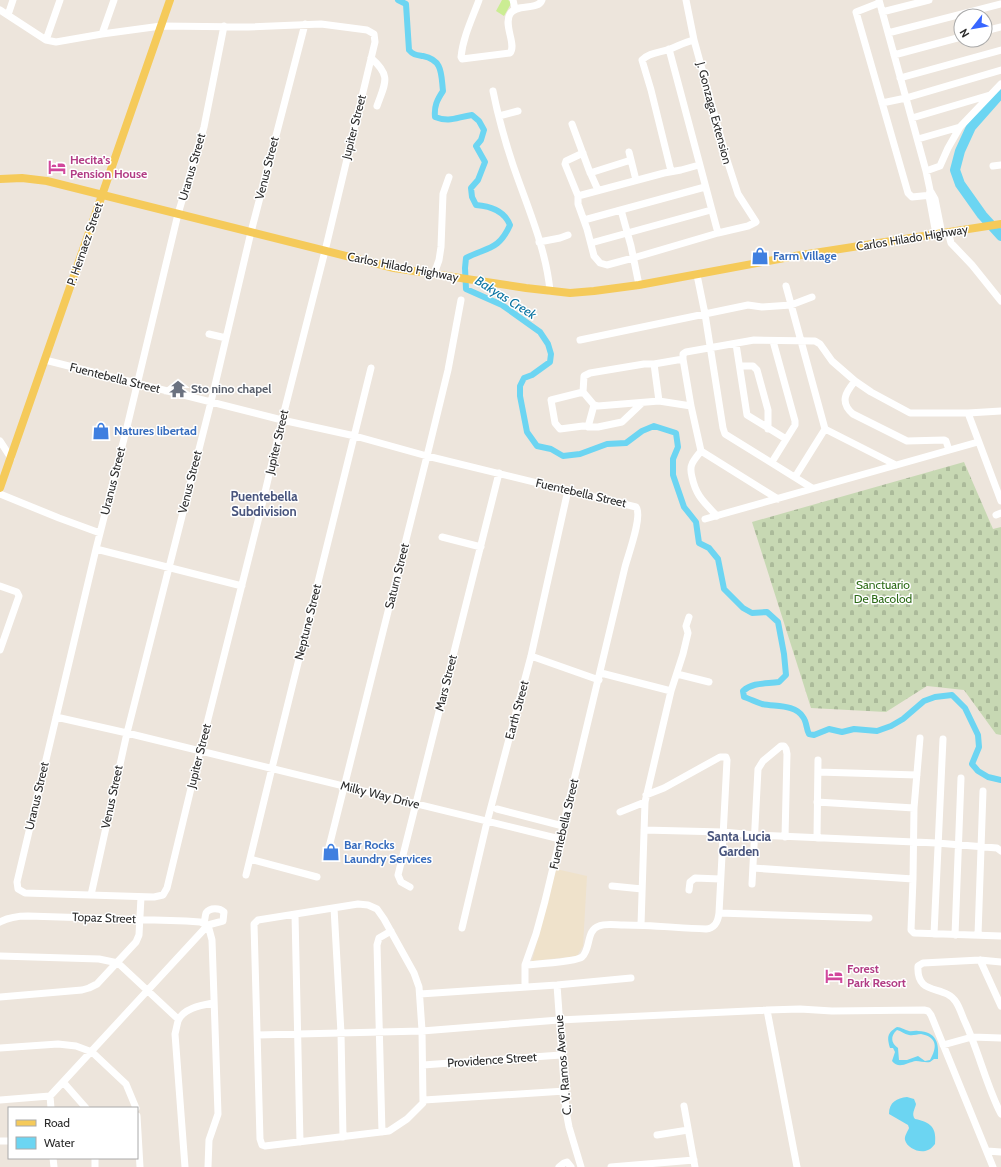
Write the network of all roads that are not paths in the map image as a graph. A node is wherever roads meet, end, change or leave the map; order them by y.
1 (13, 0) edge
2 (60, 0) edge
3 (114, 0) edge
4 (170, 0) edge
5 (479, 0) edge
6 (513, 0) edge
7 (542, 0) edge
8 (686, 0) edge
9 (929, 0) edge
10 (879, 1) edge
11 (1001, 4) edge
12 (515, 9) junction
13 (0, 10) edge
14 (882, 12) junction
15 (8, 15) junction
16 (305, 24) junction
17 (161, 26) junction
18 (224, 26) junction
19 (888, 33) junction
20 (102, 34) junction
21 (953, 39) edge
22 (46, 40) junction
23 (694, 40) junction
24 (669, 49) junction
25 (1001, 50) edge
26 (894, 55) junction
27 (371, 58) junction
28 (1001, 70) edge
29 (900, 78) junction
30 (1001, 84) edge
31 (493, 91) dead end
32 (990, 95) junction
33 (906, 98) junction
34 (882, 103) junction
35 (377, 106) dead end
36 (518, 111) dead end
37 (499, 116) junction
38 (912, 118) junction
39 (572, 124) dead end
40 (960, 127) junction
41 (918, 138) junction
42 (629, 152) dead end
43 (583, 153) junction
44 (631, 160) junction
45 (699, 165) junction
46 (1001, 165) edge
47 (993, 166) dead end
48 (671, 171) junction
49 (926, 171) junction
50 (590, 172) junction
51 (449, 177) dead end
52 (0, 179) edge
53 (636, 180) junction
54 (705, 187) junction
55 (598, 190) junction
56 (931, 193) junction
57 (101, 196) junction
58 (578, 196) junction
59 (621, 210) junction
60 (711, 210) junction
61 (178, 214) junction
62 (584, 220) junction
63 (1001, 224) edge
64 (251, 232) junction
65 (628, 233) junction
66 (718, 233) junction
67 (942, 233) junction
68 (568, 235) dead end
69 (539, 242) junction
70 (591, 243) junction
71 (325, 251) junction
72 (633, 258) junction
73 (434, 274) junction
74 (696, 275) junction
75 (639, 285) junction
76 (786, 286) dead end
77 (550, 291) junction
78 (812, 297) dead end
79 (461, 300) dead end
80 (1001, 301) edge
81 (790, 305) junction
82 (705, 314) junction
83 (209, 334) dead end
84 (226, 338) junction
85 (580, 340) dead end
86 (773, 341) junction
87 (801, 341) junction
88 (736, 344) junction
89 (710, 348) junction
90 (683, 359) junction
91 (45, 360) junction
92 (654, 364) junction
93 (740, 366) junction
94 (371, 368) dead end
95 (855, 381) junction
96 (138, 384) junction
97 (583, 392) junction
98 (659, 401) junction
99 (211, 402) junction
100 (640, 404) junction
101 (594, 405) junction
102 (691, 406) junction
103 (1001, 411) edge
104 (968, 413) junction
105 (282, 420) junction
106 (588, 427) junction
107 (768, 429) junction
108 (826, 429) junction
109 (355, 436) junction
110 (786, 439) junction
111 (0, 441) edge
112 (978, 442) junction
113 (950, 450) junction
114 (701, 451) junction
115 (427, 456) junction
116 (11, 458) junction
117 (772, 462) junction
118 (896, 465) junction
119 (499, 473) junction
120 (795, 477) junction
121 (2, 478) edge
122 (0, 488) edge
123 (812, 488) junction
124 (568, 490) junction
125 (0, 494) edge
126 (778, 499) junction
127 (1001, 501) edge
128 (717, 516) junction
129 (705, 519) dead end
130 (100, 533) junction
131 (442, 537) dead end
132 (481, 547) junction
133 (96, 549) junction
134 (168, 568) junction
135 (0, 586) edge
136 (242, 586) junction
137 (690, 616) dead end
138 (0, 650) edge
139 (531, 656) junction
140 (677, 674) junction
141 (600, 676) junction
142 (709, 682) dead end
143 (671, 691) junction
144 (56, 717) junction
145 (127, 733) junction
146 (920, 738) dead end
147 (943, 739) dead end
148 (200, 752) junction
149 (818, 760) dead end
150 (272, 768) junction
151 (818, 772) junction
152 (917, 775) junction
153 (961, 778) dead end
154 (344, 786) junction
155 (982, 791) dead end
156 (646, 798) junction
157 (817, 802) junction
158 (415, 804) junction
159 (914, 808) junction
160 (497, 809) dead end
161 (620, 812) dead end
162 (487, 822) junction
163 (563, 826) junction
164 (644, 830) junction
165 (723, 832) junction
166 (754, 835) junction
167 (785, 836) junction
168 (817, 838) junction
169 (560, 839) junction
170 (914, 843) junction
171 (937, 844) junction
172 (959, 845) junction
173 (981, 847) junction
174 (328, 851) dead end
175 (1001, 851) edge
176 (250, 859) junction
177 (753, 868) junction
178 (246, 875) dead end
179 (317, 877) dead end
180 (720, 879) junction
181 (913, 879) junction
182 (752, 884) dead end
183 (612, 886) dead end
184 (410, 887) dead end
185 (642, 889) junction
186 (689, 890) dead end
187 (91, 895) junction
188 (142, 897) junction
189 (334, 908) junction
190 (719, 913) junction
191 (295, 914) junction
192 (869, 918) dead end
193 (140, 919) junction
194 (0, 922) edge
195 (206, 924) junction
196 (640, 925) junction
197 (462, 928) dead end
198 (391, 931) junction
199 (934, 934) junction
200 (955, 935) junction
201 (978, 935) junction
202 (1001, 936) edge
203 (0, 956) edge
204 (980, 960) junction
205 (1001, 962) edge
206 (118, 963) junction
207 (525, 965) junction
208 (631, 978) dead end
209 (557, 985) junction
210 (525, 986) junction
211 (148, 990) junction
212 (420, 994) junction
213 (0, 997) edge
214 (1000, 1002) edge
215 (213, 1003) junction
216 (767, 1010) junction
217 (178, 1019) junction
218 (560, 1020) junction
219 (422, 1031) junction
220 (380, 1032) junction
221 (298, 1033) junction
222 (341, 1033) junction
223 (258, 1036) junction
224 (972, 1037) junction
225 (1001, 1038) edge
226 (943, 1045) junction
227 (0, 1048) edge
228 (92, 1052) junction
229 (562, 1055) junction
230 (423, 1065) junction
231 (64, 1083) junction
232 (565, 1091) junction
233 (50, 1096) junction
234 (0, 1100) edge
235 (424, 1100) junction
236 (684, 1106) dead end
237 (51, 1107) edge
238 (85, 1107) edge
239 (136, 1107) edge
240 (1001, 1114) edge
241 (688, 1130) junction
242 (382, 1132) junction
243 (138, 1133) edge
244 (656, 1135) dead end
245 (343, 1137) junction
246 (300, 1142) junction
247 (987, 1151) junction
248 (1001, 1152) edge
249 (694, 1163) edge
250 (140, 1167) edge
251 (185, 1167) edge
252 (208, 1167) edge
253 (559, 1167) edge
254 (571, 1167) edge
255 (581, 1167) edge
256 (611, 1167) edge
257 (797, 1167) edge
258 (993, 1167) edge

1 - 15 street
2 - 22 street
3 - 20 street
4 - 17 main road, P. Hernaez Street
5 - 12 street
6 - 12 street
7 - 12 street
8 - 23 street, J. Gonzaga Extension
9 - 14 street
10 - 14 street
10 - 34 street
11 - 19 street
13 - 15 street
14 - 19 street
15 - 22 street
16 - 18 street
16 - 27 street, Jupiter Street
16 - 64 street, Venus Street
17 - 18 street
17 - 20 street
17 - 57 main road, P. Hernaez Street
18 - 61 street, Uranus Street
19 - 26 street
20 - 22 street
21 - 26 street
23 - 24 street
23 - 66 street, J. Gonzaga Extension
24 - 45 street
24 - 48 street
25 - 29 street
26 - 29 street
27 - 35 street
27 - 71 street, Jupiter Street
28 - 33 street
29 - 33 street
30 - 32 street
31 - 37 street
32 - 38 street
32 - 40 street
33 - 34 street
33 - 38 street
34 - 56 street
36 - 37 street
37 - 69 street
38 - 41 street
39 - 43 street
40 - 41 street
40 - 49 street
41 - 49 street
42 - 44 street
43 - 50 street
43 - 58 street
44 - 50 street
44 - 53 street
45 - 48 street
45 - 54 street
46 - 47 street
48 - 53 street
49 - 56 street
50 - 55 street
51 - 73 street
52 - 57 main road, Carlos Hilado Highway
53 - 55 street
54 - 59 street
54 - 60 street
55 - 58 street
56 - 67 street
57 - 61 main road, Carlos Hilado Highway
57 - 91 main road, P. Hernaez Street
58 - 62 street
59 - 62 street
59 - 65 street
60 - 65 street
60 - 66 street
61 - 64 main road, Carlos Hilado Highway
61 - 96 street, Uranus Street
62 - 70 street
63 - 67 main road, Carlos Hilado Highway
64 - 71 main road, Carlos Hilado Highway
64 - 84 street, Venus Street
65 - 70 street
65 - 72 street
66 - 72 street
67 - 74 main road, Carlos Hilado Highway
67 - 80 street
68 - 69 street
69 - 77 street
70 - 72 street
71 - 73 main road, Carlos Hilado Highway
71 - 105 street, Jupiter Street
72 - 75 street
73 - 77 main road, Carlos Hilado Highway
74 - 75 main road, Carlos Hilado Highway
74 - 82 street
75 - 77 main road, Carlos Hilado Highway
76 - 81 street
78 - 81 street
79 - 115 street, Saturn Street
81 - 82 street
81 - 87 street
82 - 85 street
82 - 89 street
83 - 84 street
84 - 99 street, Venus Street
86 - 87 street
86 - 88 street
86 - 110 street
87 - 95 street
87 - 108 street
88 - 89 street
88 - 93 street
89 - 90 street
89 - 117 street
90 - 92 street
90 - 102 street
91 - 96 street, Fuentebella Street
91 - 116 main road, P. Hernaez Street
92 - 97 street
92 - 98 street
93 - 107 street
93 - 107 street
94 - 109 street, Neptune Street
95 - 104 street
95 - 113 street
96 - 99 street, Fuentebella Street
96 - 130 street, Uranus Street
97 - 101 street
97 - 106 street
98 - 100 street
98 - 102 street
99 - 105 street, Fuentebella Street
99 - 134 street, Venus Street
100 - 101 street
100 - 106 street
101 - 106 street
102 - 114 street
103 - 104 street
104 - 112 street
105 - 109 street, Fuentebella Street
105 - 136 street, Jupiter Street
107 - 110 street
108 - 118 street
108 - 120 street
109 - 115 street, Fuentebella Street
109 - 150 street, Neptune Street
110 - 117 street
111 - 116 street
112 - 113 street
112 - 127 street
113 - 118 street
114 - 126 street
114 - 128 street
115 - 119 street, Fuentebella Street
115 - 154 street, Saturn Street
116 - 121 main road, P. Hernaez Street
117 - 120 street
118 - 123 street
119 - 124 street, Fuentebella Street
119 - 132 street, Mars Street
120 - 123 street
121 - 122 main road, P. Hernaez Street
123 - 126 street
124 - 139 street, Earth Street
124 - 141 street, Fuentebella Street
125 - 130 street
126 - 128 street
128 - 129 street
130 - 133 street, Uranus Street
131 - 132 street
132 - 158 street, Mars Street
133 - 134 street
133 - 144 street, Uranus Street
134 - 136 street
134 - 145 street, Venus Street
135 - 138 street
136 - 148 street, Jupiter Street
137 - 140 street
139 - 141 street
139 - 162 street, Earth Street
140 - 142 street
140 - 143 street
141 - 143 street
141 - 163 street, Fuentebella Street
143 - 156 street
144 - 145 street, Milky Way Drive
144 - 187 street, Uranus Street
145 - 148 street, Milky Way Drive
145 - 187 street, Venus Street
146 - 152 street
147 - 171 street
148 - 150 street, Milky Way Drive
148 - 188 street, Jupiter Street
149 - 151 street
150 - 154 street, Milky Way Drive
150 - 176 street, Neptune Street
151 - 152 street
151 - 157 street
152 - 159 street
153 - 172 street
154 - 158 street, Milky Way Drive
154 - 174 street, Saturn Street
155 - 173 street
156 - 161 street
156 - 164 street
156 - 165 street
157 - 159 street
157 - 168 street
158 - 162 street, Milky Way Drive
158 - 184 street, Mars Street
159 - 170 street
160 - 163 street
162 - 169 street, Milky Way Drive
162 - 197 street, Earth Street
163 - 169 street, Fuentebella Street
164 - 165 street
164 - 185 street
165 - 166 street
165 - 180 street
166 - 167 street
166 - 167 street
166 - 177 street
167 - 168 street
168 - 170 street
169 - 207 street, Fuentebella Street
170 - 171 street
170 - 181 street
171 - 172 street
171 - 199 street
172 - 173 street
172 - 200 street
173 - 175 street
173 - 201 street
176 - 178 street, Neptune Street
176 - 179 street
177 - 181 street
177 - 182 street
180 - 186 street
180 - 190 street
181 - 199 street
183 - 185 street
185 - 196 street
187 - 188 street
188 - 193 street
189 - 191 street
189 - 198 street
189 - 222 street
190 - 192 street
190 - 196 street
191 - 221 street
191 - 223 street
193 - 194 street, Topaz Street
193 - 195 street, Topaz Street
193 - 206 street
195 - 211 street
195 - 215 street
196 - 207 street
198 - 212 street
198 - 220 street
199 - 200 street
200 - 201 street
201 - 202 street
203 - 206 street
204 - 205 street
204 - 214 street
204 - 224 street
206 - 211 street
206 - 213 street
207 - 210 street, Fuentebella Street
208 - 209 street
209 - 210 street
209 - 218 street, C. V. Ramos Avenue
210 - 212 street
211 - 217 street
211 - 228 street
212 - 219 street
215 - 217 street
215 - 252 street
216 - 218 street
216 - 226 street
216 - 257 street
217 - 251 street
218 - 219 street
218 - 229 street, C. V. Ramos Avenue
219 - 220 street
219 - 230 street
220 - 222 street
220 - 242 street
221 - 222 street
221 - 223 street
221 - 246 street
222 - 245 street
223 - 246 street
224 - 225 street
224 - 226 street
224 - 240 street
226 - 247 street
227 - 228 street
228 - 231 street
228 - 239 street
229 - 230 street, Providence Street
229 - 232 street, C. V. Ramos Avenue
230 - 235 street
231 - 233 street
231 - 238 street
232 - 235 street
232 - 255 street, C. V. Ramos Avenue
233 - 234 street
233 - 237 street
235 - 242 street
236 - 241 street
241 - 244 street
241 - 249 street
242 - 245 street
243 - 250 street
245 - 246 street
247 - 248 street
247 - 258 street
249 - 256 street
253 - 254 street

